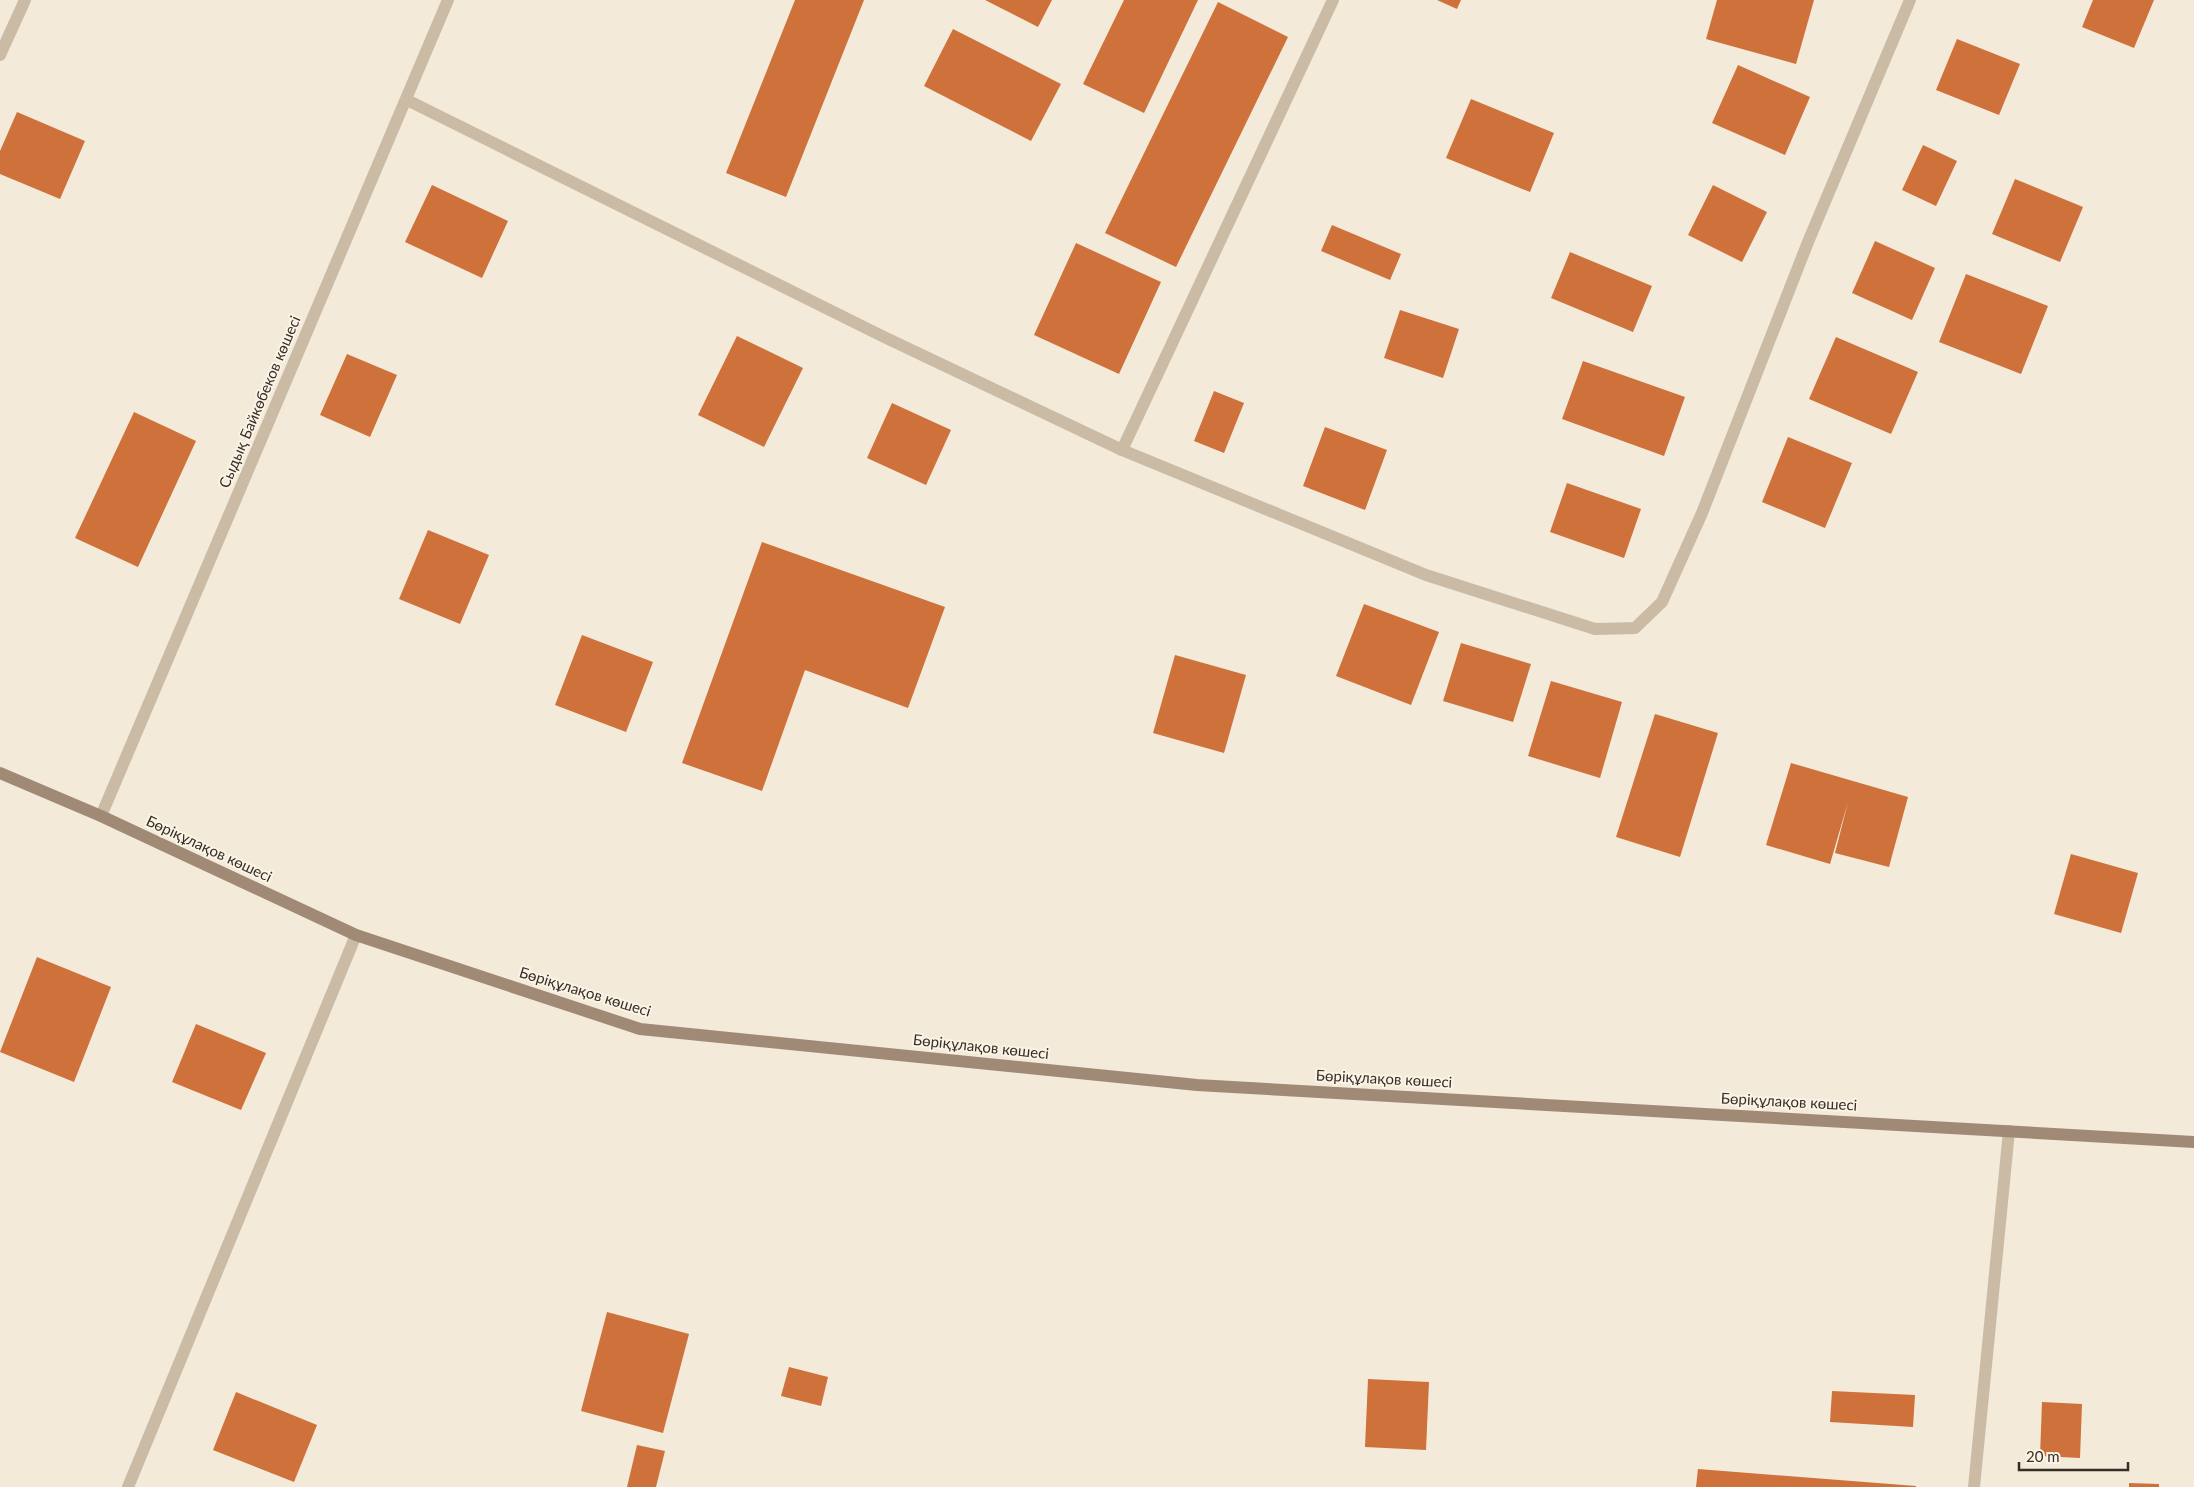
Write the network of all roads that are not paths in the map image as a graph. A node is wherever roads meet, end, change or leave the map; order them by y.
1 (25, 0) edge
2 (448, 0) edge
3 (1333, 0) edge
4 (1910, 0) edge
5 (0, 55) edge
6 (407, 100) junction
7 (1122, 450) junction
8 (0, 773) edge
9 (102, 816) junction
10 (356, 935) junction
11 (2009, 1131) junction
12 (2194, 1142) edge
13 (128, 1487) edge
14 (1974, 1487) edge

1 - 5 street
2 - 6 street, Сыдық Байкөбеков көшесі
3 - 7 street
4 - 7 street
6 - 7 street
6 - 9 street, Сыдық Байкөбеков көшесі
8 - 9 street, Бөріқұлақов көшесі
9 - 10 street, Бөріқұлақов көшесі
10 - 11 street, Бөріқұлақов көшесі
10 - 13 street
11 - 12 street, Бөріқұлақов көшесі
11 - 14 street

